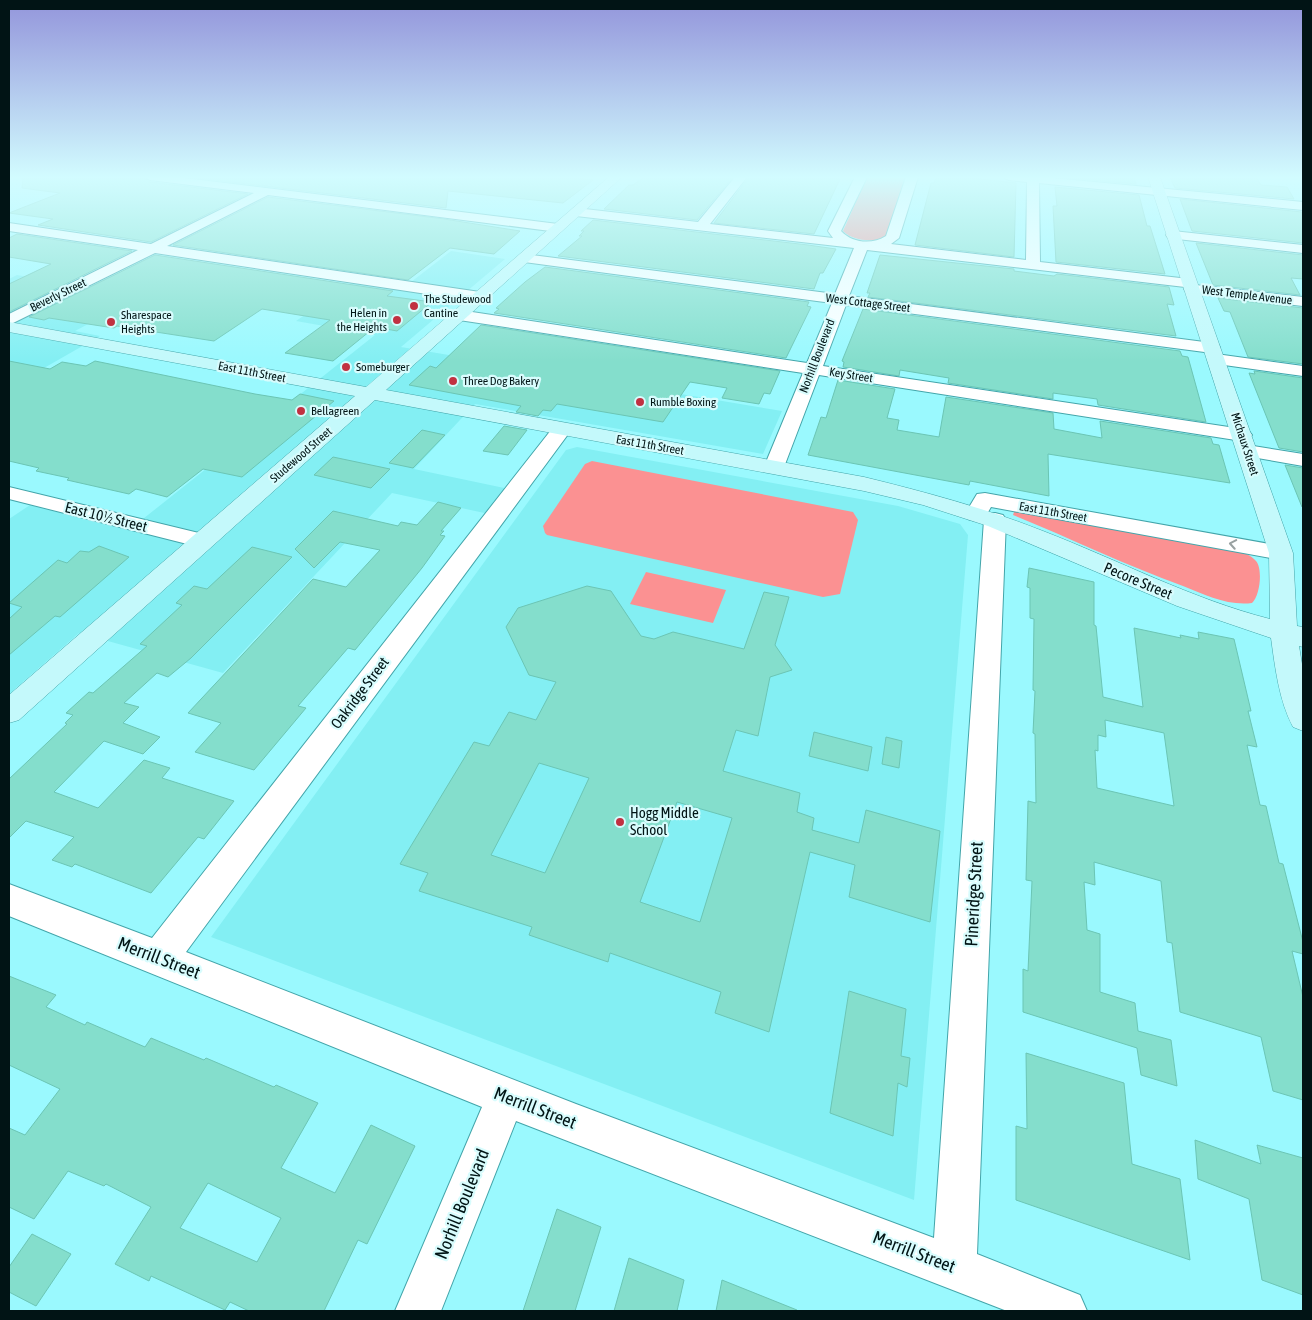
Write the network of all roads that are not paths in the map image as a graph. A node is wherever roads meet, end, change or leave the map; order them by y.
1 (88, 239) edge
2 (171, 239) edge
3 (546, 239) edge
4 (808, 239) edge
5 (844, 239) edge
6 (891, 239) edge
7 (1033, 239) edge
8 (1174, 239) edge
9 (1206, 239) edge
10 (862, 245) junction
11 (152, 248) junction
12 (1303, 249) edge
13 (524, 258) junction
14 (1033, 265) junction
15 (1190, 286) junction
16 (480, 297) junction
17 (840, 299) junction
18 (1303, 302) edge
19 (459, 315) junction
20 (9, 320) edge
21 (9, 327) edge
22 (1214, 353) junction
23 (812, 369) junction
24 (1303, 371) edge
25 (370, 394) junction
26 (562, 428) junction
27 (1245, 443) junction
28 (1303, 460) edge
29 (774, 467) junction
30 (9, 493) edge
31 (985, 517) junction
32 (203, 541) junction
33 (1281, 553) junction
34 (1294, 635) edge
35 (9, 712) edge
36 (1303, 718) edge
37 (9, 900) edge
38 (158, 958) junction
39 (506, 1097) junction
40 (954, 1267) junction
41 (418, 1311) edge
42 (1064, 1311) edge

1 - 11 street
2 - 11 street, Beverly Street
3 - 13 street, Studewood Street
4 - 10 street, West Temple Avenue
5 - 10 street
6 - 10 street
7 - 14 street
8 - 15 street, Michaux Street
9 - 12 street
10 - 14 street, West Temple Avenue
10 - 17 street, Norhill Boulevard
11 - 16 street
11 - 20 street, Beverly Street
13 - 16 street, Studewood Street
13 - 17 street, West Cottage Street
14 - 15 street, West Temple Avenue
15 - 18 street, West Temple Avenue
15 - 22 street, Michaux Street
16 - 19 street, Studewood Street
17 - 22 street, West Cottage Street
17 - 23 street, Norhill Boulevard
19 - 23 street, Key Street
19 - 25 street, Studewood Street
21 - 25 street, East 11th Street
22 - 24 street, West Cottage Street
22 - 27 street, Michaux Street
23 - 27 street, Key Street
23 - 29 street, Norhill Boulevard
25 - 26 street, East 11th Street
25 - 32 street, Studewood Street
26 - 29 street, East 11th Street
26 - 38 street, Oakridge Street
27 - 28 street, Key Street
27 - 33 street, Michaux Street
29 - 31 street, East 11th Street
30 - 32 street, East 10½ Street
33 -> 31 street, East 11th Street
31 - 34 street, Pecore Street
31 - 40 street, Pineridge Street
32 - 35 street, Studewood Street
33 - 34 street, Michaux Street
34 - 36 street, Michaux Street
37 - 38 street, Merrill Street
38 - 39 street, Merrill Street
39 - 40 street, Merrill Street
39 - 41 street, Norhill Boulevard
40 - 42 street, Merrill Street

